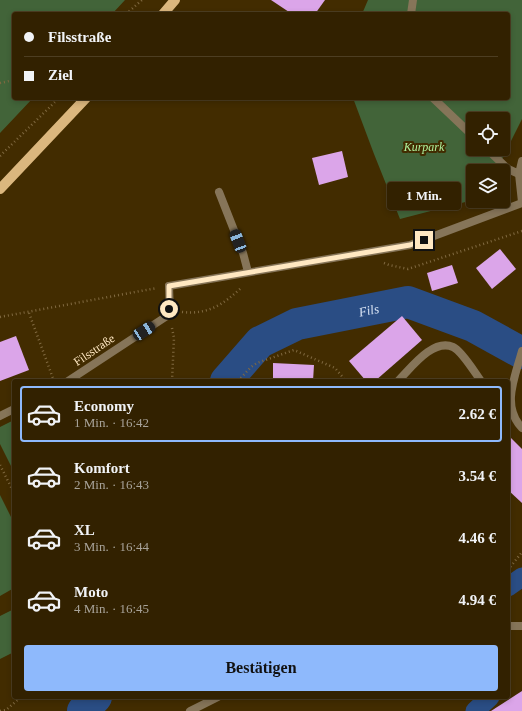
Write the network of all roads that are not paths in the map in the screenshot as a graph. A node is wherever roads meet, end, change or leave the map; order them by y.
1 (176, 0) edge
2 (413, 0) edge
3 (165, 12) edge
4 (410, 12) edge
5 (84, 100) edge
6 (435, 100) edge
7 (466, 129) edge
8 (494, 156) edge
9 (522, 161) edge
10 (519, 174) junction
11 (0, 189) edge
12 (219, 192) dead end
13 (522, 203) edge
14 (248, 272) junction
15 (522, 351) edge
16 (71, 379) edge
17 (400, 379) edge
18 (480, 379) edge
19 (510, 398) edge
20 (510, 406) edge
21 (12, 410) edge
22 (0, 416) edge
23 (522, 428) edge
24 (510, 626) edge
25 (522, 626) edge
26 (214, 699) edge
27 (190, 711) edge

1 - 3 main road
2 - 4 street
5 - 11 main road
6 - 7 street
8 - 10 street
9 - 10 street
10 - 13 street
12 - 14 street
13 - 14 street
14 - 16 street, Filsstraße
15 - 19 street
17 - 18 street
20 - 23 street
21 - 22 street
24 - 25 street
26 - 27 street

